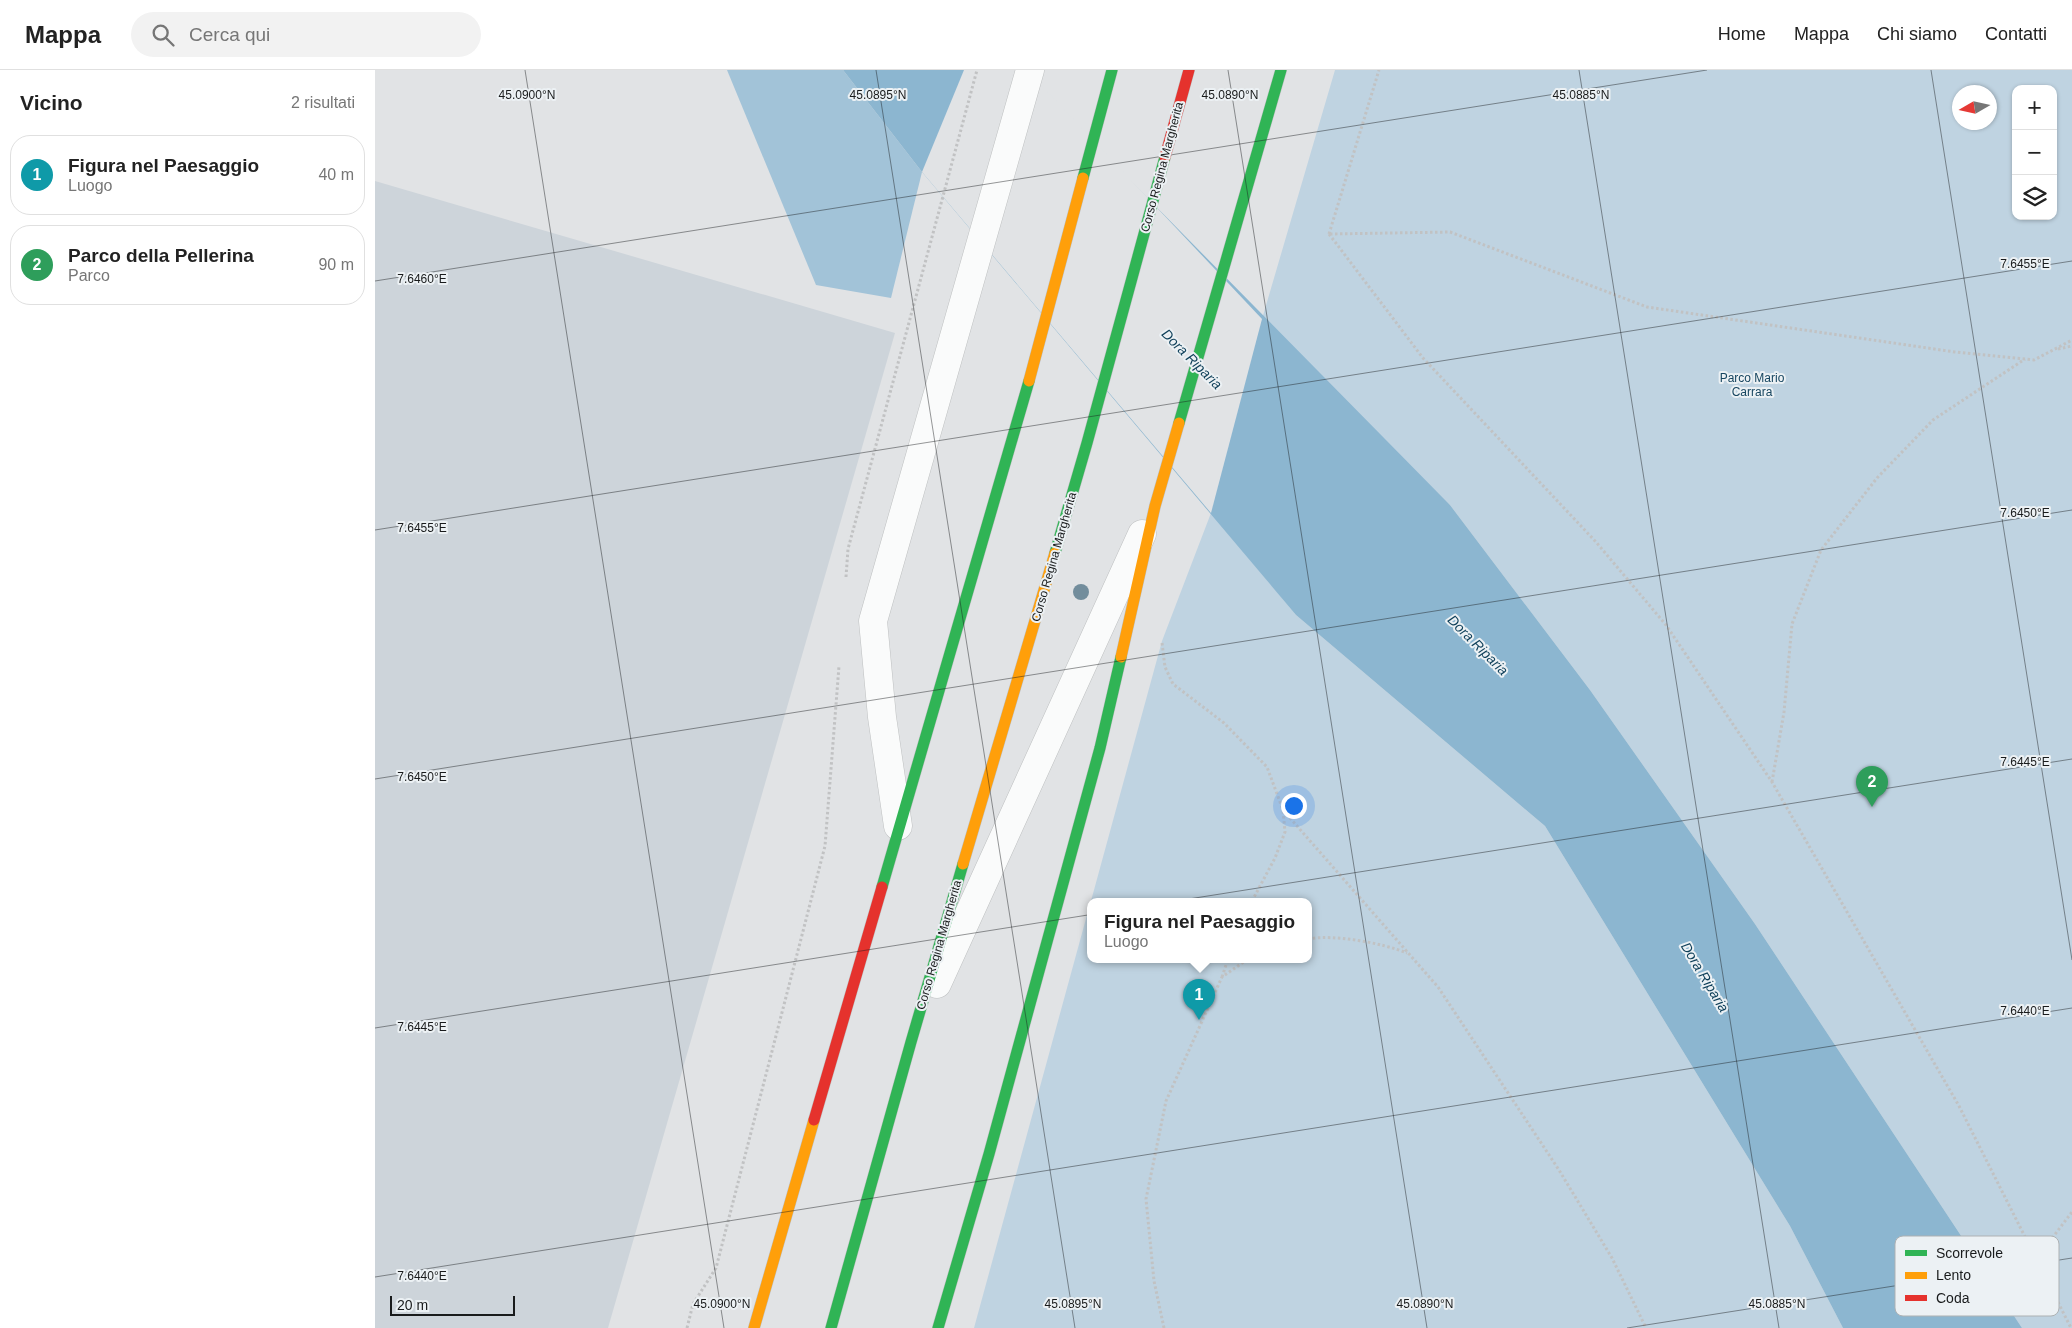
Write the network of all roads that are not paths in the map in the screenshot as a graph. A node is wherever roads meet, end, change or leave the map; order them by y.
1 (1030, 70) edge
2 (1111, 70) edge
3 (1189, 70) edge
4 (1281, 70) edge
5 (1155, 506) junction
6 (898, 826) junction
7 (911, 1042) junction
8 (754, 1328) edge
9 (831, 1328) edge
10 (938, 1328) edge

1 - 6 street
2 - 6 main road
3 - 7 main road, Corso Regina Margherita
4 - 5 main road, Corso Regina Margherita
5 - 7 street, Corso Regina Margherita
5 - 10 main road, Corso Regina Margherita
6 - 8 main road
7 - 9 main road, Corso Regina Margherita

